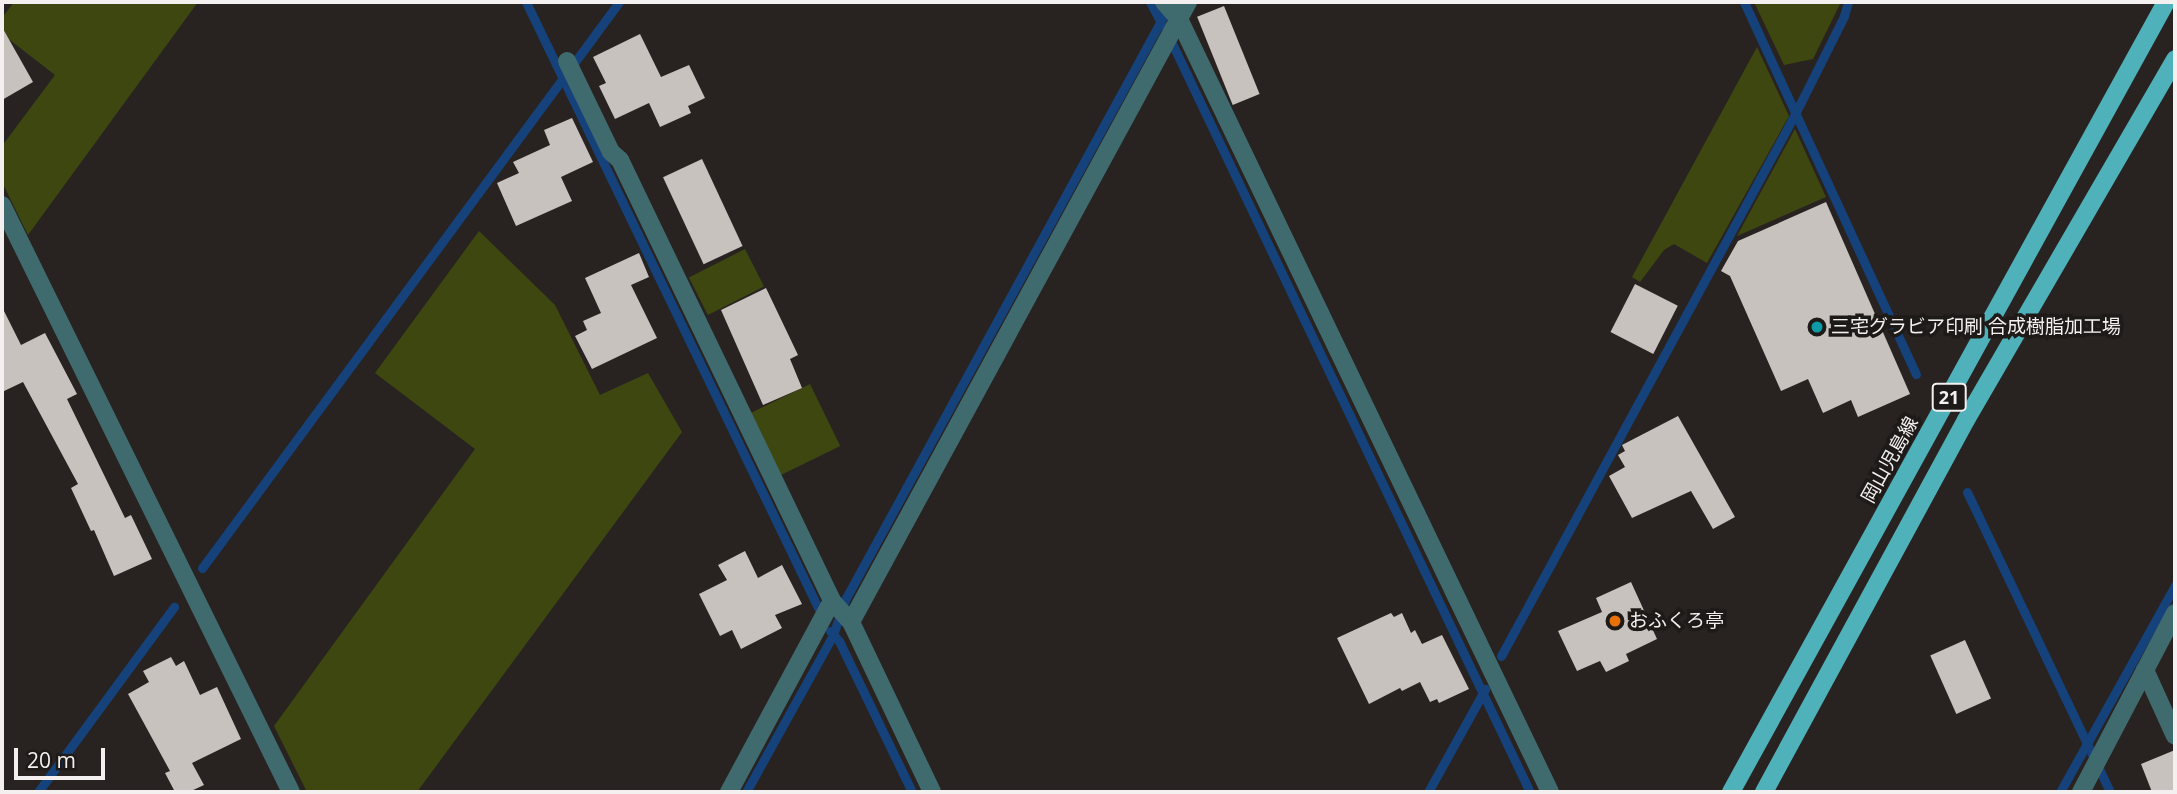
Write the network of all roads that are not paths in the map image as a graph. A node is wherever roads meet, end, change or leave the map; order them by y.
1 (1188, 2) edge
2 (2166, 2) edge
3 (1172, 15) edge
4 (2175, 59) edge
5 (570, 67) dead end
6 (2, 205) edge
7 (838, 611) junction
8 (2175, 613) edge
9 (2145, 670) junction
10 (2175, 736) edge
11 (291, 792) edge
12 (729, 792) edge
13 (932, 792) edge
14 (1550, 792) edge
15 (1731, 792) edge
16 (1765, 792) edge
17 (2081, 792) edge

1 - 3 street
2 - 15 main road, 岡山児島線 / 21
3 - 7 street
3 - 14 street
4 - 16 main road, 21
5 - 7 street
6 - 11 street
7 - 12 street
7 - 13 street
8 - 9 street
9 - 10 street
9 - 17 street

